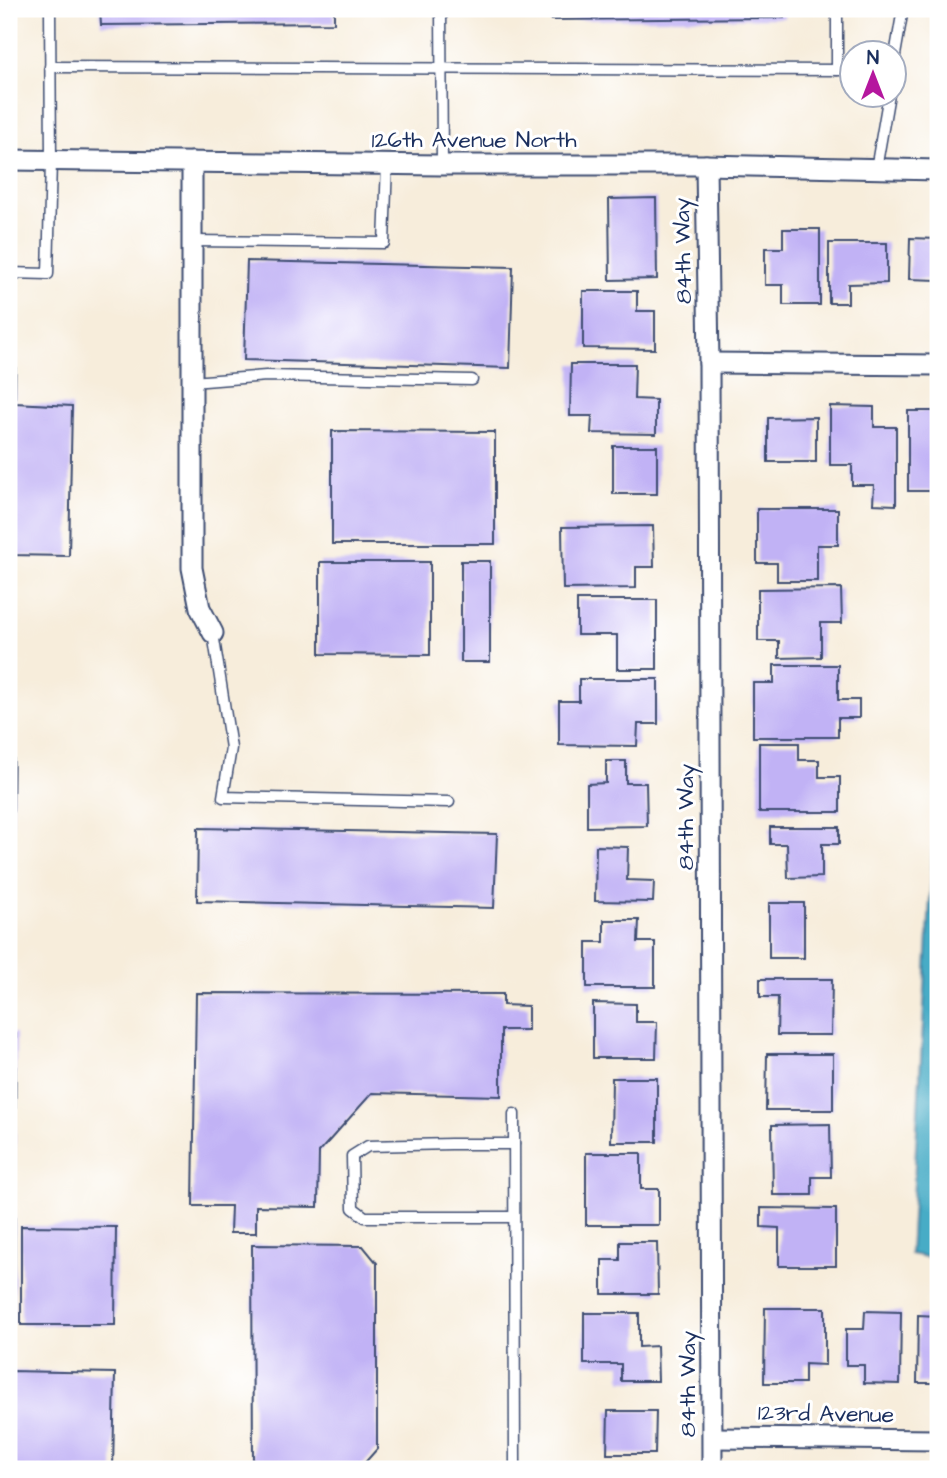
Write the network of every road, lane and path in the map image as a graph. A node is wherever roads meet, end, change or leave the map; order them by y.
1 (50, 9) edge
2 (441, 9) edge
3 (837, 9) edge
4 (903, 9) edge
5 (898, 38) edge
6 (50, 66) junction
7 (441, 68) junction
8 (837, 70) joint
9 (887, 108) edge
10 (9, 160) edge
11 (51, 160) junction
12 (192, 162) junction
13 (387, 164) junction
14 (442, 165) junction
15 (706, 165) junction
16 (876, 169) junction
17 (938, 170) edge
18 (192, 241) junction
19 (9, 273) edge
20 (709, 363) junction
21 (938, 365) edge
22 (472, 380) dead end
23 (192, 382) junction
24 (213, 634) joint
25 (449, 802) dead end
26 (514, 1114) dead end
27 (514, 1144) junction
28 (514, 1217) junction
29 (713, 1438) junction
30 (938, 1440) edge
31 (515, 1469) edge
32 (712, 1469) edge

1 - 6 lane
2 - 7 lane
3 - 8 lane
4 - 5 lane
6 - 7 lane
6 - 11 lane
7 - 8 lane
7 - 14 lane
9 - 16 lane
10 - 11 street, 126th Avenue North
11 - 12 street, 126th Avenue North
11 - 19 lane
12 - 13 street, 126th Avenue North
12 - 18 street
13 - 14 street, 126th Avenue North
13 - 18 lane
14 - 15 street, 126th Avenue North
15 - 16 street, 126th Avenue North
15 - 20 street, 84th Way
16 - 17 street, 126th Avenue North
18 - 23 street
20 - 21 street
20 - 29 street, 84th Way
22 - 23 lane
23 - 24 street
24 - 25 lane
26 - 27 lane
27 - 28 lane
27 - 28 lane
28 - 31 lane
29 - 30 street, 123rd Avenue
29 - 32 street, 84th Way

